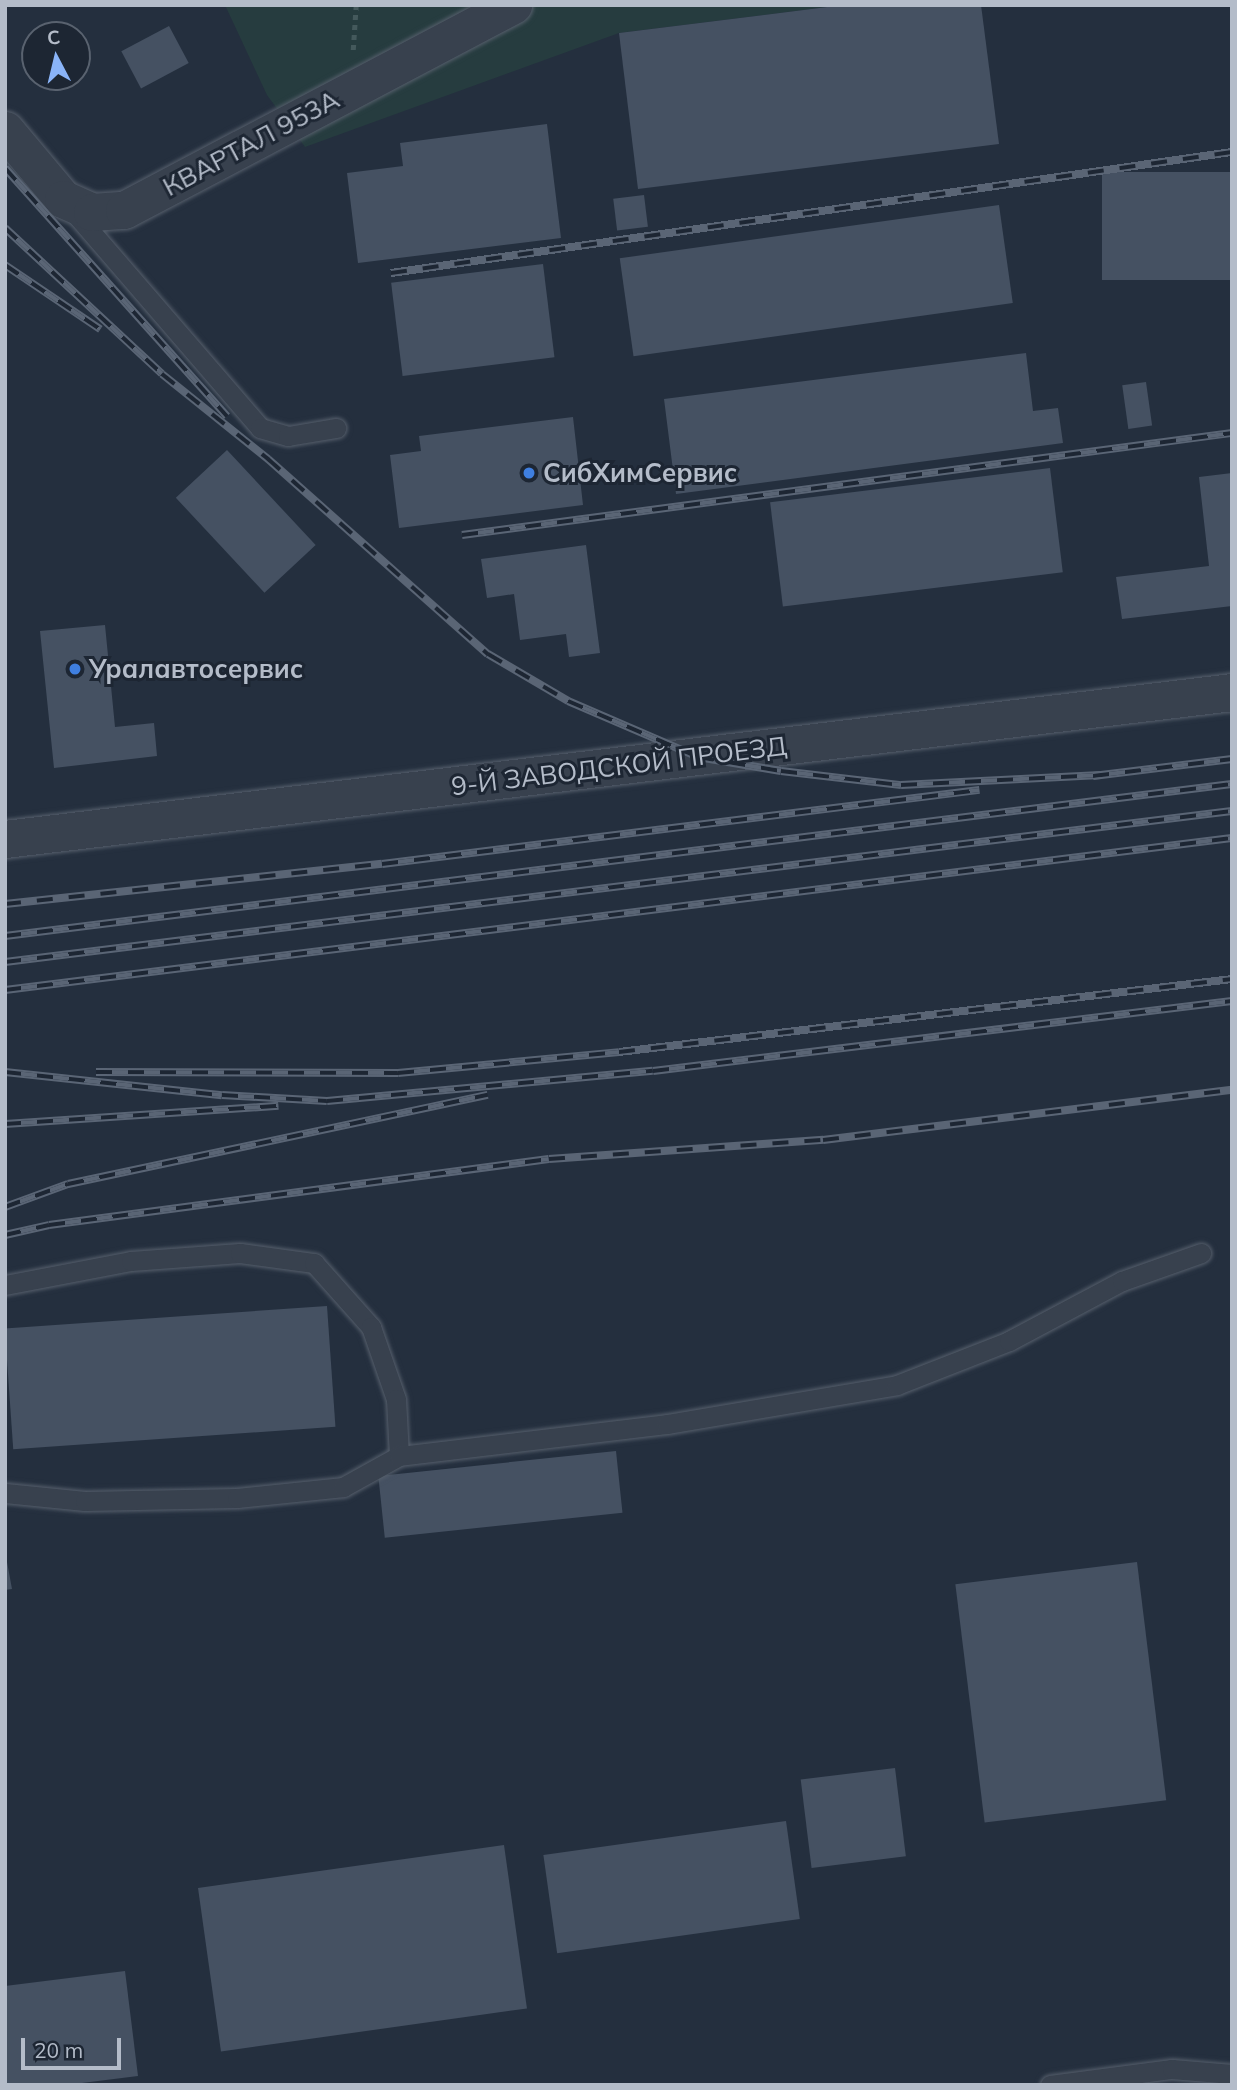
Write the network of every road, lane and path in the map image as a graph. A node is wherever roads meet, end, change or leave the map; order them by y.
1 (513, 5) edge
2 (12, 154) edge
3 (63, 199) junction
4 (337, 428) dead end
5 (1232, 692) edge
6 (5, 839) edge
7 (1201, 1253) dead end
8 (5, 1286) edge
9 (399, 1456) junction
10 (5, 1493) edge
11 (1232, 2074) edge
12 (1050, 2085) edge

1 - 3 street, КВАРТАЛ 953А
2 - 3 street, КВАРТАЛ 953А
3 - 4 lane
5 - 6 street, 9-Й ЗАВОДСКОЙ ПРОЕЗД
7 - 9 lane
8 - 9 lane
9 - 10 lane
11 - 12 lane

